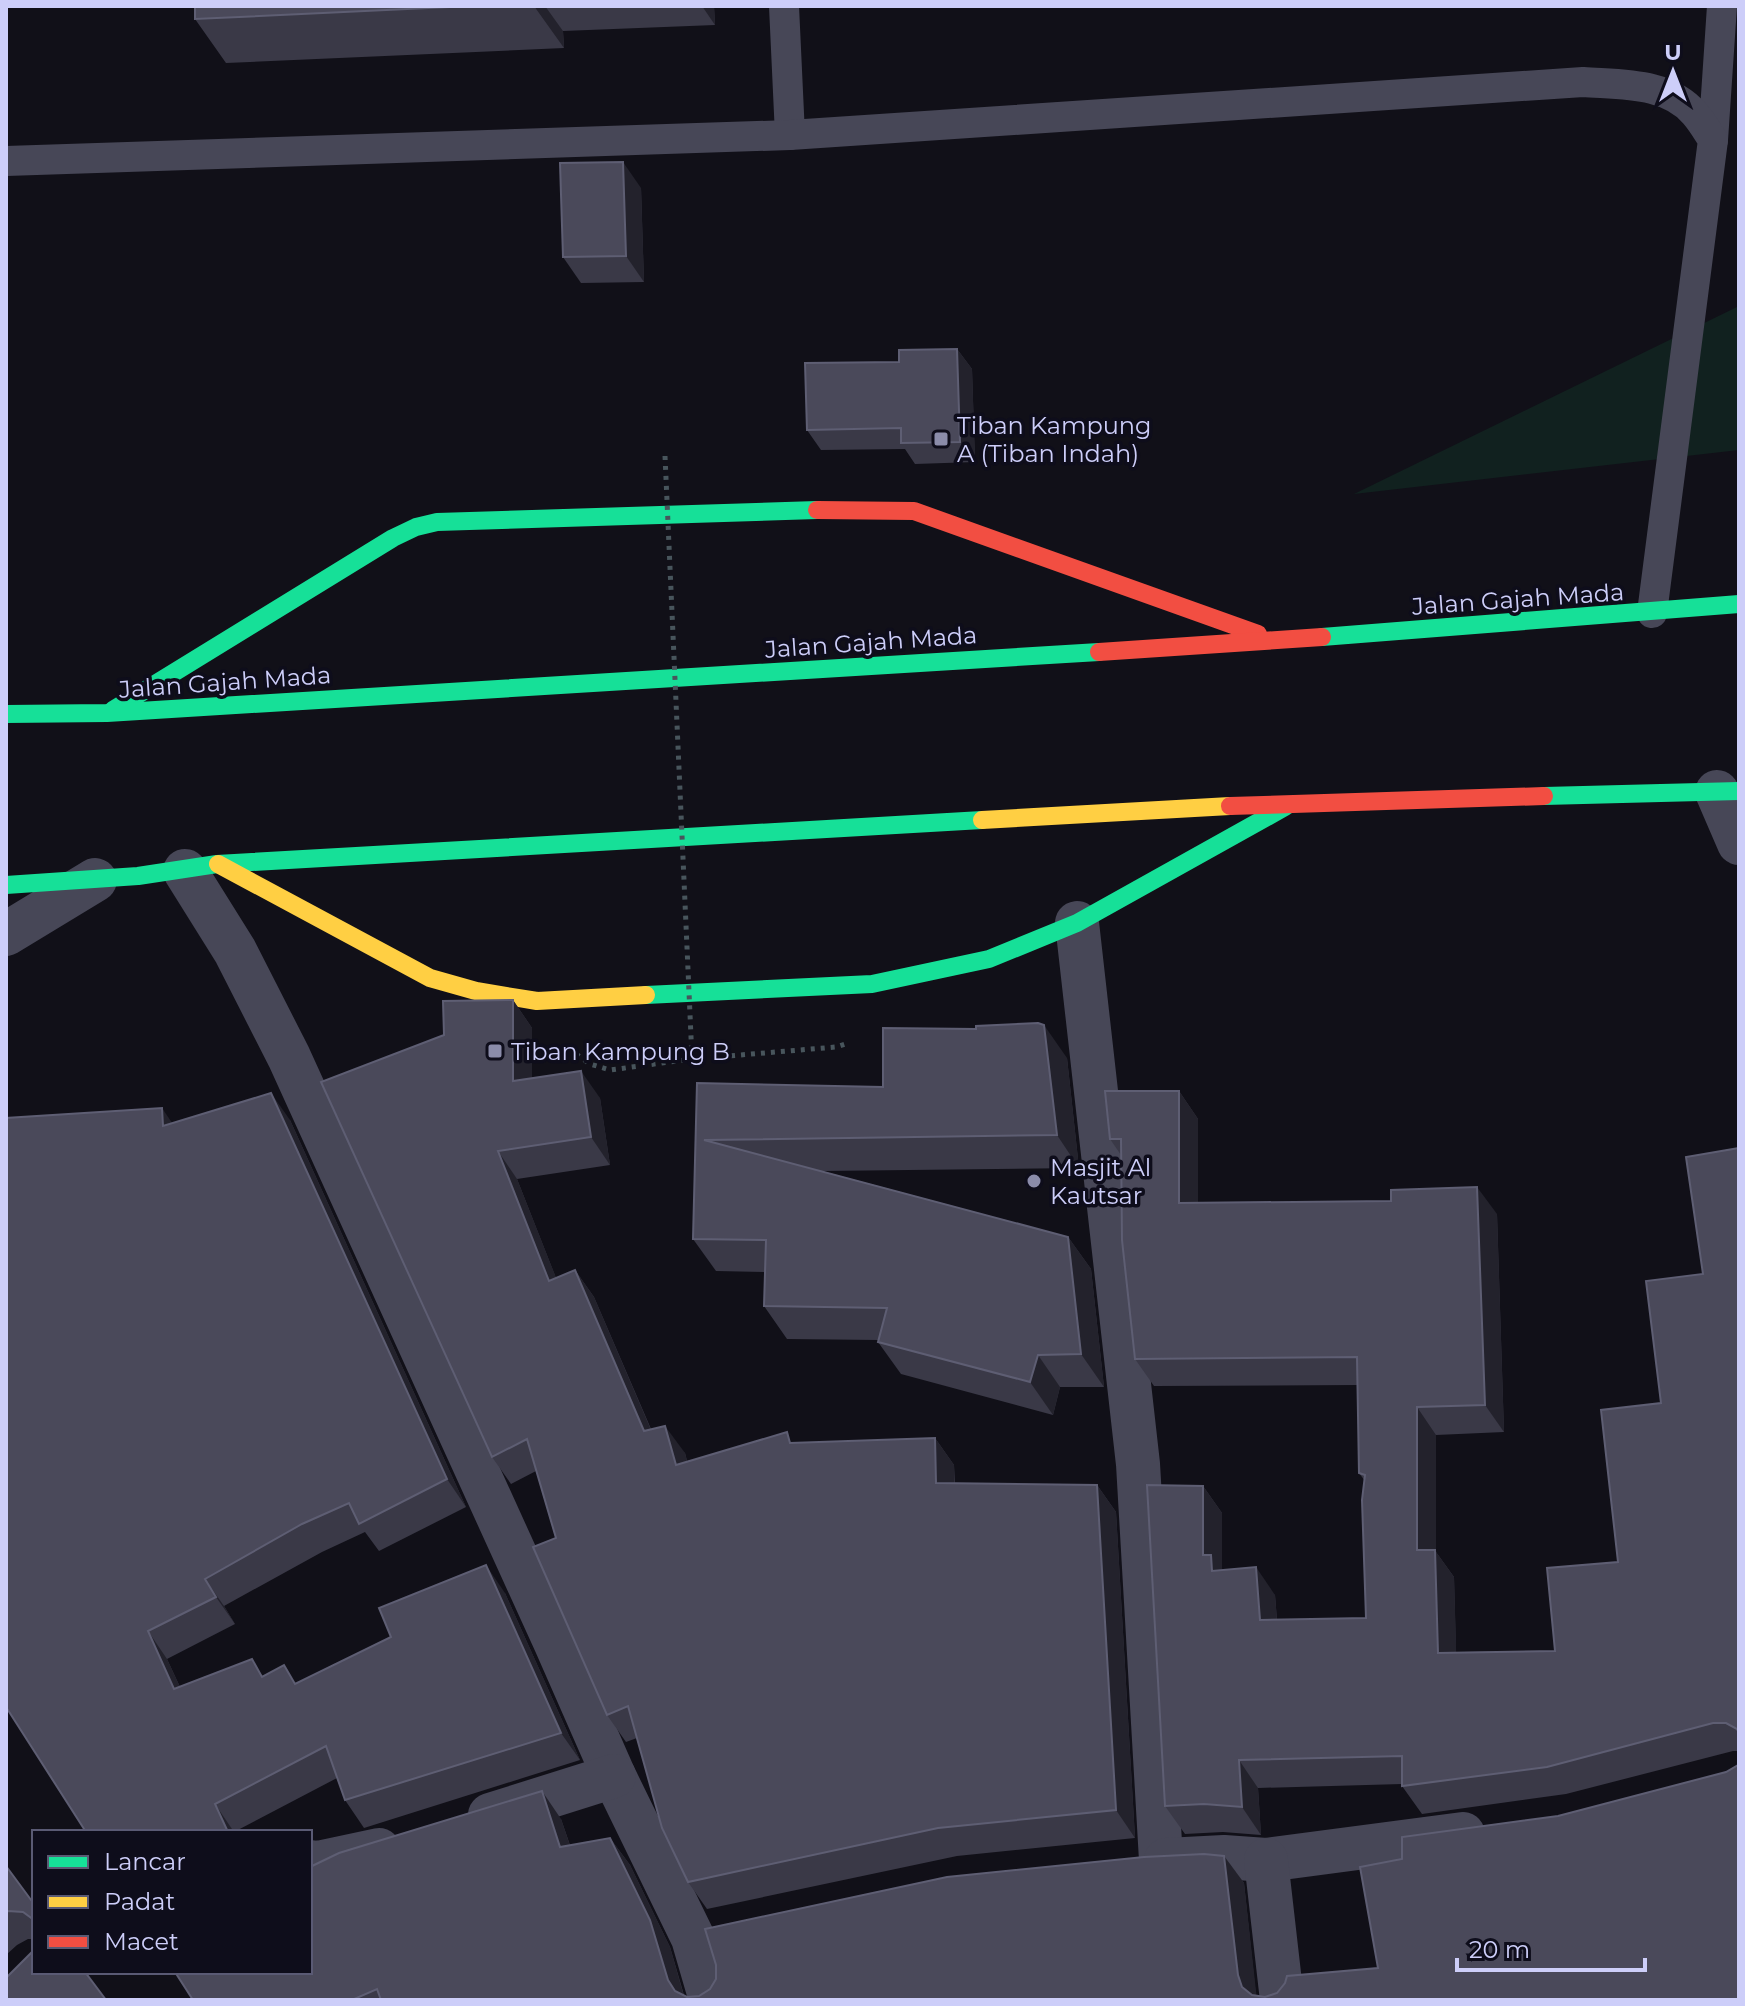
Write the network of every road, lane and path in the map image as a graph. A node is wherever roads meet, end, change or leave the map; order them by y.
1 (784, 6) edge
2 (1722, 6) edge
3 (790, 135) junction
4 (1713, 140) junction
5 (6, 161) edge
6 (665, 456) dead end
7 (1739, 604) edge
8 (1652, 613) junction
9 (1276, 641) junction
10 (8, 711) edge
11 (107, 713) junction
12 (1728, 792) edge
13 (1294, 802) junction
14 (1739, 843) edge
15 (201, 867) junction
16 (95, 880) junction
17 (6, 885) edge
18 (1077, 923) junction
19 (6, 934) edge
20 (807, 1049) dead end
21 (692, 1059) junction
22 (610, 1070) dead end
23 (614, 1776) junction
24 (1495, 1829) edge
25 (1161, 1860) junction
26 (1266, 1860) junction
27 (312, 1862) edge
28 (1115, 1865) edge
29 (738, 1929) edge
30 (693, 1938) junction
31 (711, 2000) edge
32 (1282, 2000) edge

1 - 3 lane
2 - 4 lane
3 - 4 lane
3 - 5 lane
4 - 8 lane
6 - 21 path, bridge
7 - 8 highway, Jalan Gajah Mada
8 - 9 highway, Jalan Gajah Mada
9 - 11 highway, Jalan Gajah Mada
9 - 11 highway
10 - 11 highway, Jalan Gajah Mada
12 - 13 highway
12 - 14 street
13 - 15 highway
13 - 18 highway
15 - 16 highway
15 - 18 highway
15 - 23 street
16 - 17 highway
16 - 19 street
18 - 25 street
20 - 21 path
21 - 22 path
23 - 27 street
23 - 30 street
24 - 26 street
25 - 26 street
25 - 28 street
26 - 32 street
29 - 30 street
30 - 31 street

